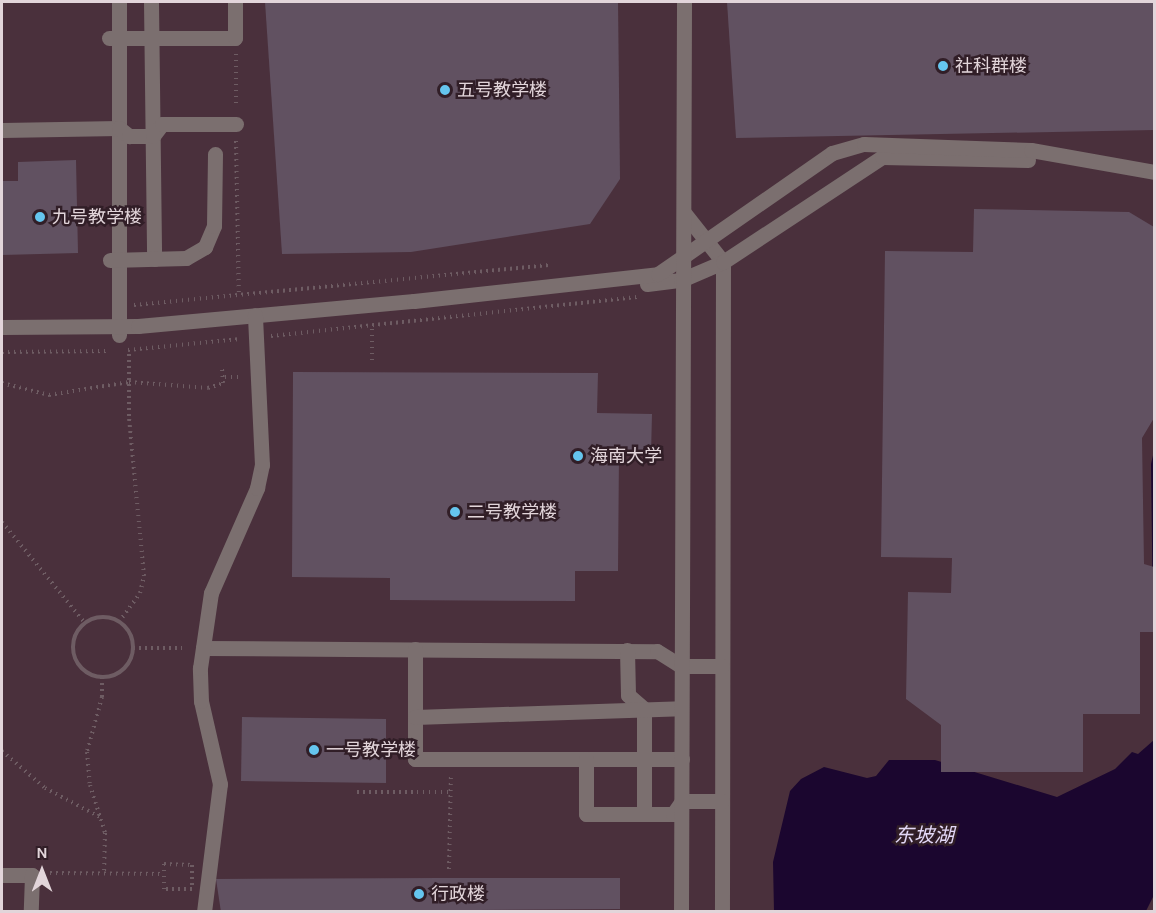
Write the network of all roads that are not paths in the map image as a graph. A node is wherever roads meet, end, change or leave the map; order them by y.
1 (109, 2) edge
2 (118, 2) edge
3 (151, 2) edge
4 (235, 2) edge
5 (684, 2) edge
6 (114, 38) junction
7 (152, 38) junction
8 (2, 121) edge
9 (114, 124) junction
10 (236, 124) road end
11 (2, 130) edge
12 (153, 136) junction
13 (215, 154) dead end
14 (1155, 172) edge
15 (1155, 182) edge
16 (685, 214) junction
17 (705, 239) junction
18 (681, 254) junction
19 (154, 259) junction
20 (114, 260) junction
21 (723, 262) junction
22 (681, 280) junction
23 (255, 319) junction
24 (2, 327) edge
25 (114, 330) junction
26 (2, 335) edge
27 (203, 648) junction
28 (415, 649) junction
29 (627, 650) junction
30 (681, 666) junction
31 (722, 666) junction
32 (681, 708) junction
33 (644, 710) junction
34 (415, 717) junction
35 (586, 759) junction
36 (644, 759) junction
37 (682, 759) junction
38 (682, 801) junction
39 (722, 801) junction
40 (644, 814) junction
41 (2, 875) edge
42 (31, 912) edge
43 (204, 912) edge
44 (681, 912) edge
45 (722, 912) edge

1 - 6 street
2 - 6 street
3 - 7 street
4 - 7 street
5 - 16 street
6 - 7 street
6 - 9 street
7 - 12 street
8 - 9 street
9 - 11 street
9 - 12 street
9 - 20 street
10 - 12 street
12 - 19 street
13 - 19 street
14 - 17 street
15 - 21 street
16 - 17 street
16 - 18 street
17 - 18 street
17 - 21 street
18 - 22 street
18 - 23 street
19 - 20 street
20 - 25 street
20 - 25 street
21 - 22 street
21 - 31 street
22 - 23 street
22 - 30 street
23 - 25 street
23 - 27 street
24 - 25 street
25 - 26 street
27 - 28 street
27 - 43 street
28 - 29 street
28 - 34 street
29 - 30 street
29 - 33 street
30 - 31 street
30 - 32 street
31 - 39 street
32 - 33 street
32 - 37 street
33 - 34 street
33 - 36 street
34 - 35 street
35 - 36 street
35 - 40 street
36 - 37 street
36 - 40 street
37 - 38 street
38 - 39 street
38 - 40 street
38 - 44 street
39 - 45 street
41 - 42 street

